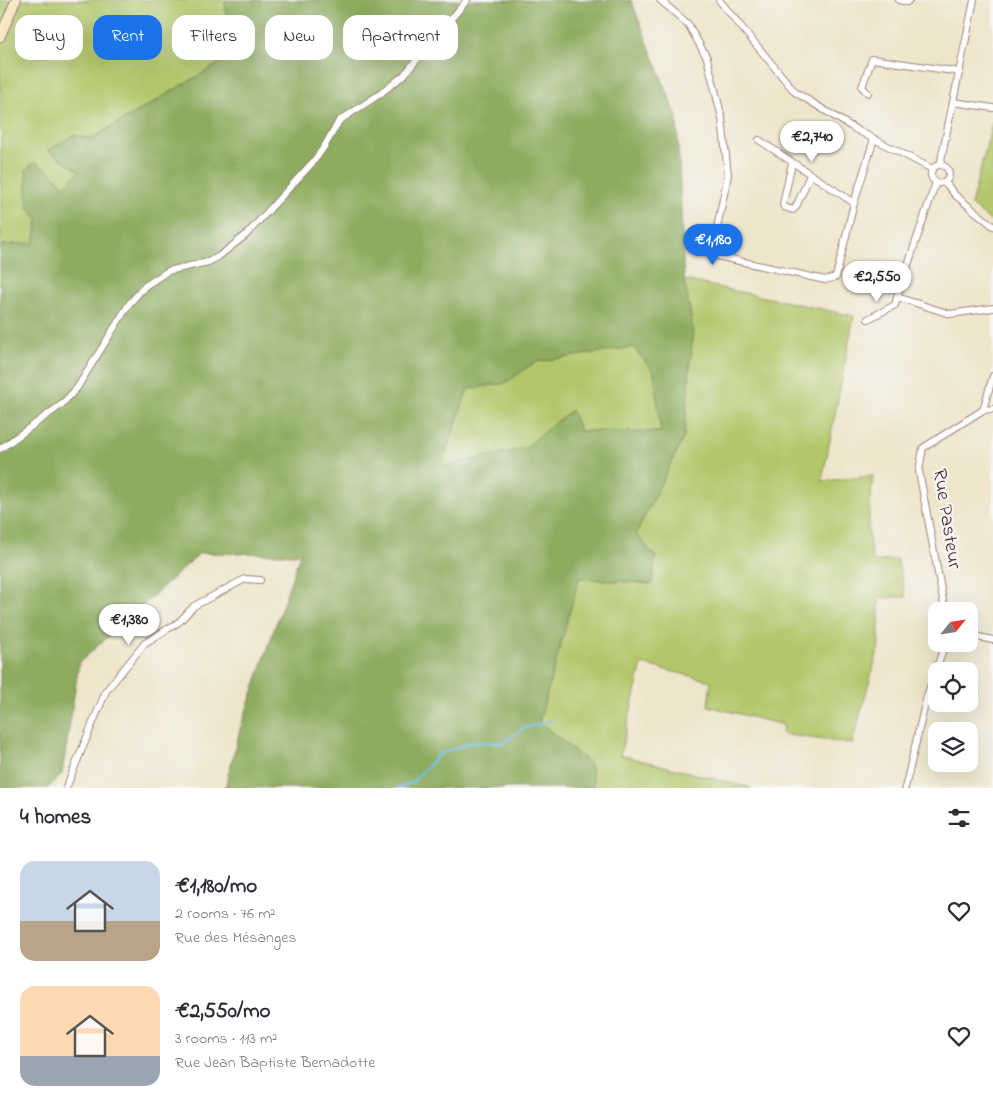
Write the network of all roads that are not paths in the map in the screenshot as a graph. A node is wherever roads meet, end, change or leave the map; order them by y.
1 (16, 0) edge
2 (467, 0) edge
3 (660, 0) edge
4 (719, 0) edge
5 (899, 0) edge
6 (910, 0) edge
7 (974, 0) edge
8 (0, 37) edge
9 (960, 72) junction
10 (868, 94) dead end
11 (953, 102) junction
12 (993, 108) edge
13 (874, 139) junction
14 (759, 140) dead end
15 (792, 162) junction
16 (940, 165) junction
17 (932, 169) junction
18 (810, 174) junction
19 (936, 182) junction
20 (946, 182) junction
21 (854, 203) junction
22 (993, 226) edge
23 (897, 297) junction
24 (993, 308) edge
25 (868, 319) dead end
26 (993, 376) edge
27 (983, 410) junction
28 (993, 410) edge
29 (0, 449) edge
30 (260, 580) dead end
31 (943, 602) edge
32 (978, 637) edge
33 (993, 640) edge
34 (942, 652) edge
35 (66, 788) edge
36 (905, 788) edge

1 - 8 street
2 - 29 street
3 - 21 street
4 - 13 street
5 - 6 street
7 - 9 street
9 - 10 street
9 - 11 street
11 - 12 street
11 - 16 street
13 - 17 street
13 - 21 street
14 - 15 street
15 - 18 street
15 - 18 street
16 - 17 street
16 - 20 street
17 - 19 street
18 - 21 street
19 - 20 street
19 - 23 street
20 - 22 street
23 - 24 street
23 - 25 street
26 - 27 street
27 - 28 street
27 - 31 street, Rue Pasteur
30 - 35 street
32 - 33 street
34 - 36 street

